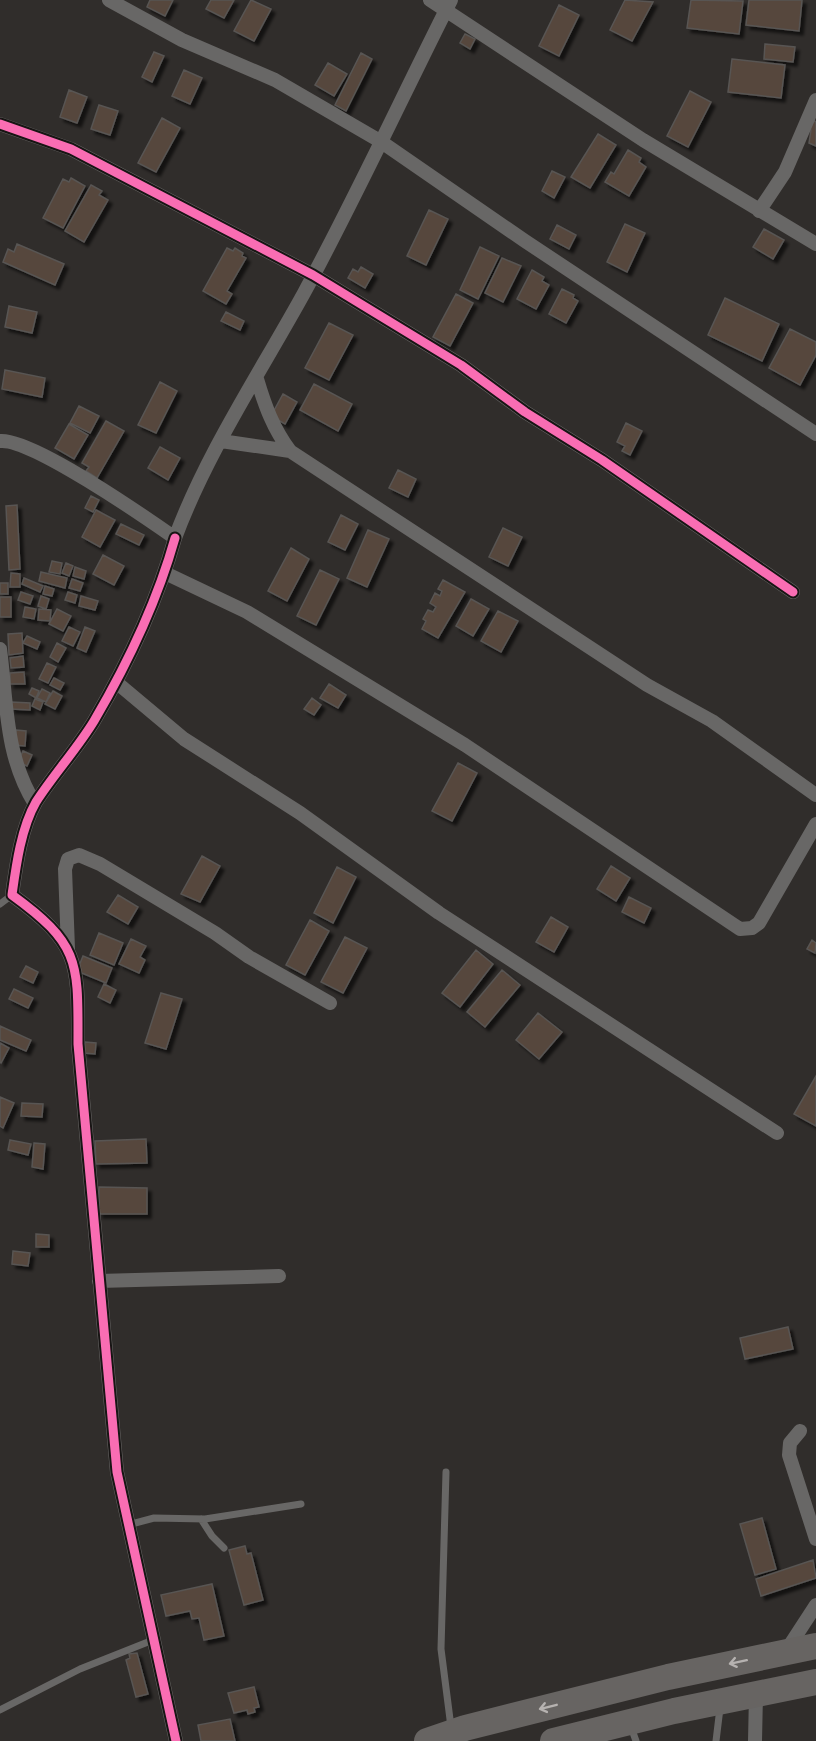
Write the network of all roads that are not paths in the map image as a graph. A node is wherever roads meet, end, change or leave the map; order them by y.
1 (109, 0) edge
2 (430, 0) edge
3 (448, 4) edge
4 (816, 100) edge
5 (0, 124) edge
6 (380, 141) junction
7 (759, 211) junction
8 (816, 244) edge
9 (313, 275) junction
10 (257, 379) junction
11 (816, 434) edge
12 (0, 441) edge
13 (221, 441) junction
14 (290, 451) junction
15 (175, 538) junction
16 (165, 573) junction
17 (793, 592) dead end
18 (0, 649) edge
19 (116, 682) junction
20 (816, 795) edge
21 (35, 804) junction
22 (816, 824) edge
23 (12, 895) junction
24 (0, 904) edge
25 (68, 949) junction
26 (330, 1003) dead end
27 (777, 1133) dead end
28 (279, 1276) dead end
29 (99, 1281) junction
30 (800, 1431) dead end
31 (446, 1472) dead end
32 (301, 1504) dead end
33 (201, 1519) junction
34 (128, 1525) junction
35 (816, 1539) edge
36 (224, 1548) dead end
37 (816, 1605) edge
38 (153, 1640) junction
39 (816, 1646) edge
40 (785, 1653) junction
41 (668, 1677) junction
42 (816, 1682) edge
43 (756, 1694) junction
44 (721, 1701) junction
45 (0, 1710) edge
46 (674, 1710) junction
47 (626, 1732) edge
48 (439, 1738) edge
49 (176, 1741) edge
50 (553, 1741) edge
51 (716, 1741) edge
52 (755, 1741) edge

1 - 6 street
2 - 3 street
3 - 6 street
3 - 7 street
4 - 7 street
5 - 9 street
6 - 9 street
6 - 11 street
7 - 8 street
9 - 10 street
9 - 17 street
10 - 13 street
10 - 14 street
12 - 15 street
13 - 14 street
13 - 15 street
14 - 20 street
15 - 16 street
16 - 19 street
16 - 22 street
18 - 21 street
19 - 21 street
19 - 27 street
21 - 23 street
23 - 24 lane
23 - 25 street
25 - 26 street
25 - 29 street
28 - 29 street
29 - 34 street
30 - 35 street
31 - 48 lane
32 - 33 lane
33 - 34 lane
33 - 36 lane
34 - 38 street
37 - 40 street
38 - 45 lane
38 - 49 street
39 - 40 highway
40 -> 41 highway
41 - 46 highway
41 -> 48 highway
42 - 43 highway
43 - 44 highway
43 - 52 street
44 - 46 highway
44 - 51 lane
46 - 47 highway
47 - 50 highway

